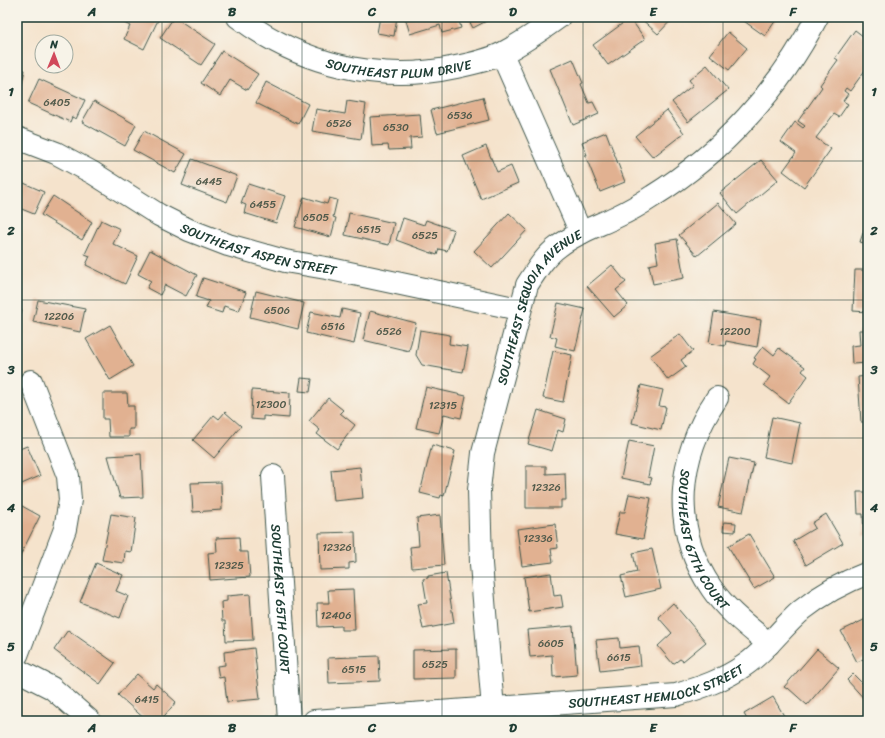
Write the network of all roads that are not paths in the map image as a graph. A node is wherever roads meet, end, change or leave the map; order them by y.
1 (238, 17) edge
2 (559, 17) edge
3 (817, 17) edge
4 (502, 54) junction
5 (17, 138) edge
6 (580, 234) junction
7 (519, 309) junction
8 (31, 381) dead end
9 (717, 398) dead end
10 (273, 476) dead end
11 (868, 573) edge
12 (769, 644) junction
13 (17, 655) edge
14 (17, 670) edge
15 (493, 709) junction
16 (90, 721) edge
17 (289, 721) edge
18 (314, 721) edge

1 - 4 street, SOUTHEAST PLUM DRIVE
2 - 4 street, SOUTHEAST PLUM DRIVE
3 - 6 street, SOUTHEAST SEQUOIA AVENUE
4 - 6 street
5 - 7 street, SOUTHEAST ASPEN STREET
6 - 7 street, SOUTHEAST SEQUOIA AVENUE
7 - 15 street, SOUTHEAST SEQUOIA AVENUE
8 - 13 street
9 - 12 street, SOUTHEAST 67TH COURT
10 - 17 street, SOUTHEAST 65TH COURT
11 - 12 street, SOUTHEAST HEMLOCK STREET
12 - 15 street, SOUTHEAST HEMLOCK STREET
14 - 16 street
15 - 18 street, SOUTHEAST HEMLOCK STREET

